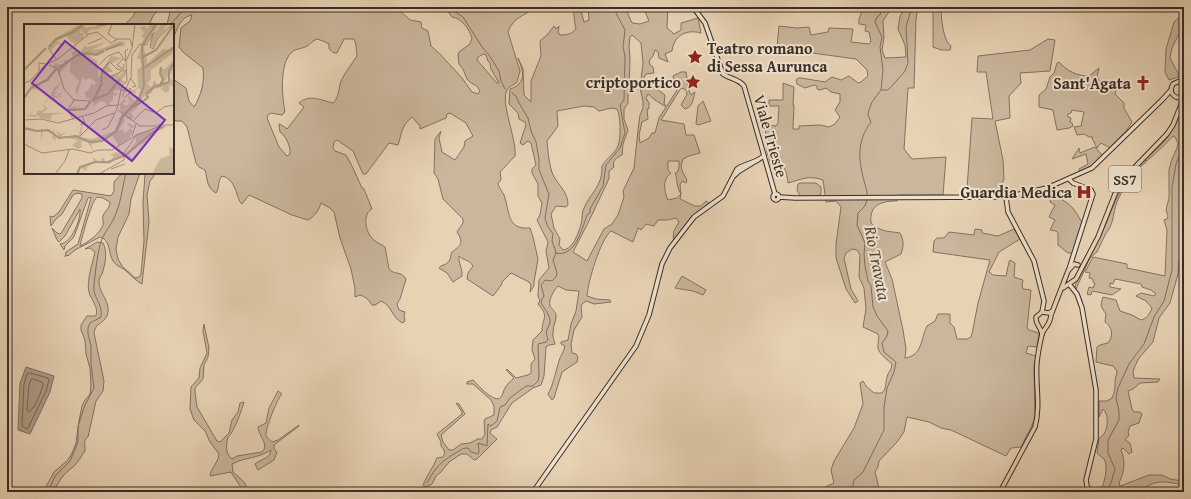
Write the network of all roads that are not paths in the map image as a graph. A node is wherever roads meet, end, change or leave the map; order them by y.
1 (693, 7) edge
2 (1184, 79) edge
3 (1179, 81) junction
4 (1184, 83) edge
5 (1171, 90) junction
6 (1175, 97) junction
7 (1184, 97) edge
8 (1162, 100) junction
9 (1178, 110) junction
10 (764, 156) junction
11 (1069, 179) junction
12 (1016, 195) junction
13 (1006, 197) junction
14 (1006, 205) junction
15 (1086, 258) junction
16 (1072, 260) junction
17 (1077, 264) junction
18 (1069, 269) junction
19 (1080, 270) junction
20 (1066, 278) junction
21 (1076, 279) junction
22 (1069, 284) junction
23 (1074, 288) junction
24 (1060, 291) junction
25 (1053, 311) junction
26 (1045, 312) junction
27 (1050, 318) junction
28 (1038, 326) junction
29 (1047, 326) junction
30 (1042, 335) junction
31 (533, 492) edge
32 (1000, 492) edge
33 (1091, 492) edge

1 - 10 street, Viale Trieste
2 - 3 main road, SS7
3 - 4 main road
3 - 5 main road, SS7
5 - 6 main road
5 - 8 street, SS7
6 - 7 main road, SS7
6 - 8 street, SS7
6 - 9 main road
7 - 9 main road, SS7
8 - 11 street, SS7
9 - 15 main road, SS7
10 - 13 street, Viale Trieste
10 - 31 street
11 - 12 street, SS7
11 - 16 street
12 - 13 street, SS7
12 - 14 street
13 - 14 street
14 - 26 street
15 - 17 main road, SS7
15 - 19 main road, SS7
16 - 17 street
16 - 18 street
17 - 18 main road, SS7
17 - 19 main road
18 - 20 main road
19 - 21 main road, SS7
20 - 22 main road
20 - 24 main road
21 - 22 main road
21 - 23 street
22 - 23 street
22 - 24 main road
23 - 33 street
24 - 25 main road
25 - 26 main road
25 - 27 main road
26 - 27 main road
26 - 28 main road
27 - 29 main road
28 - 29 main road
28 - 30 main road
29 - 30 main road
30 - 32 main road

